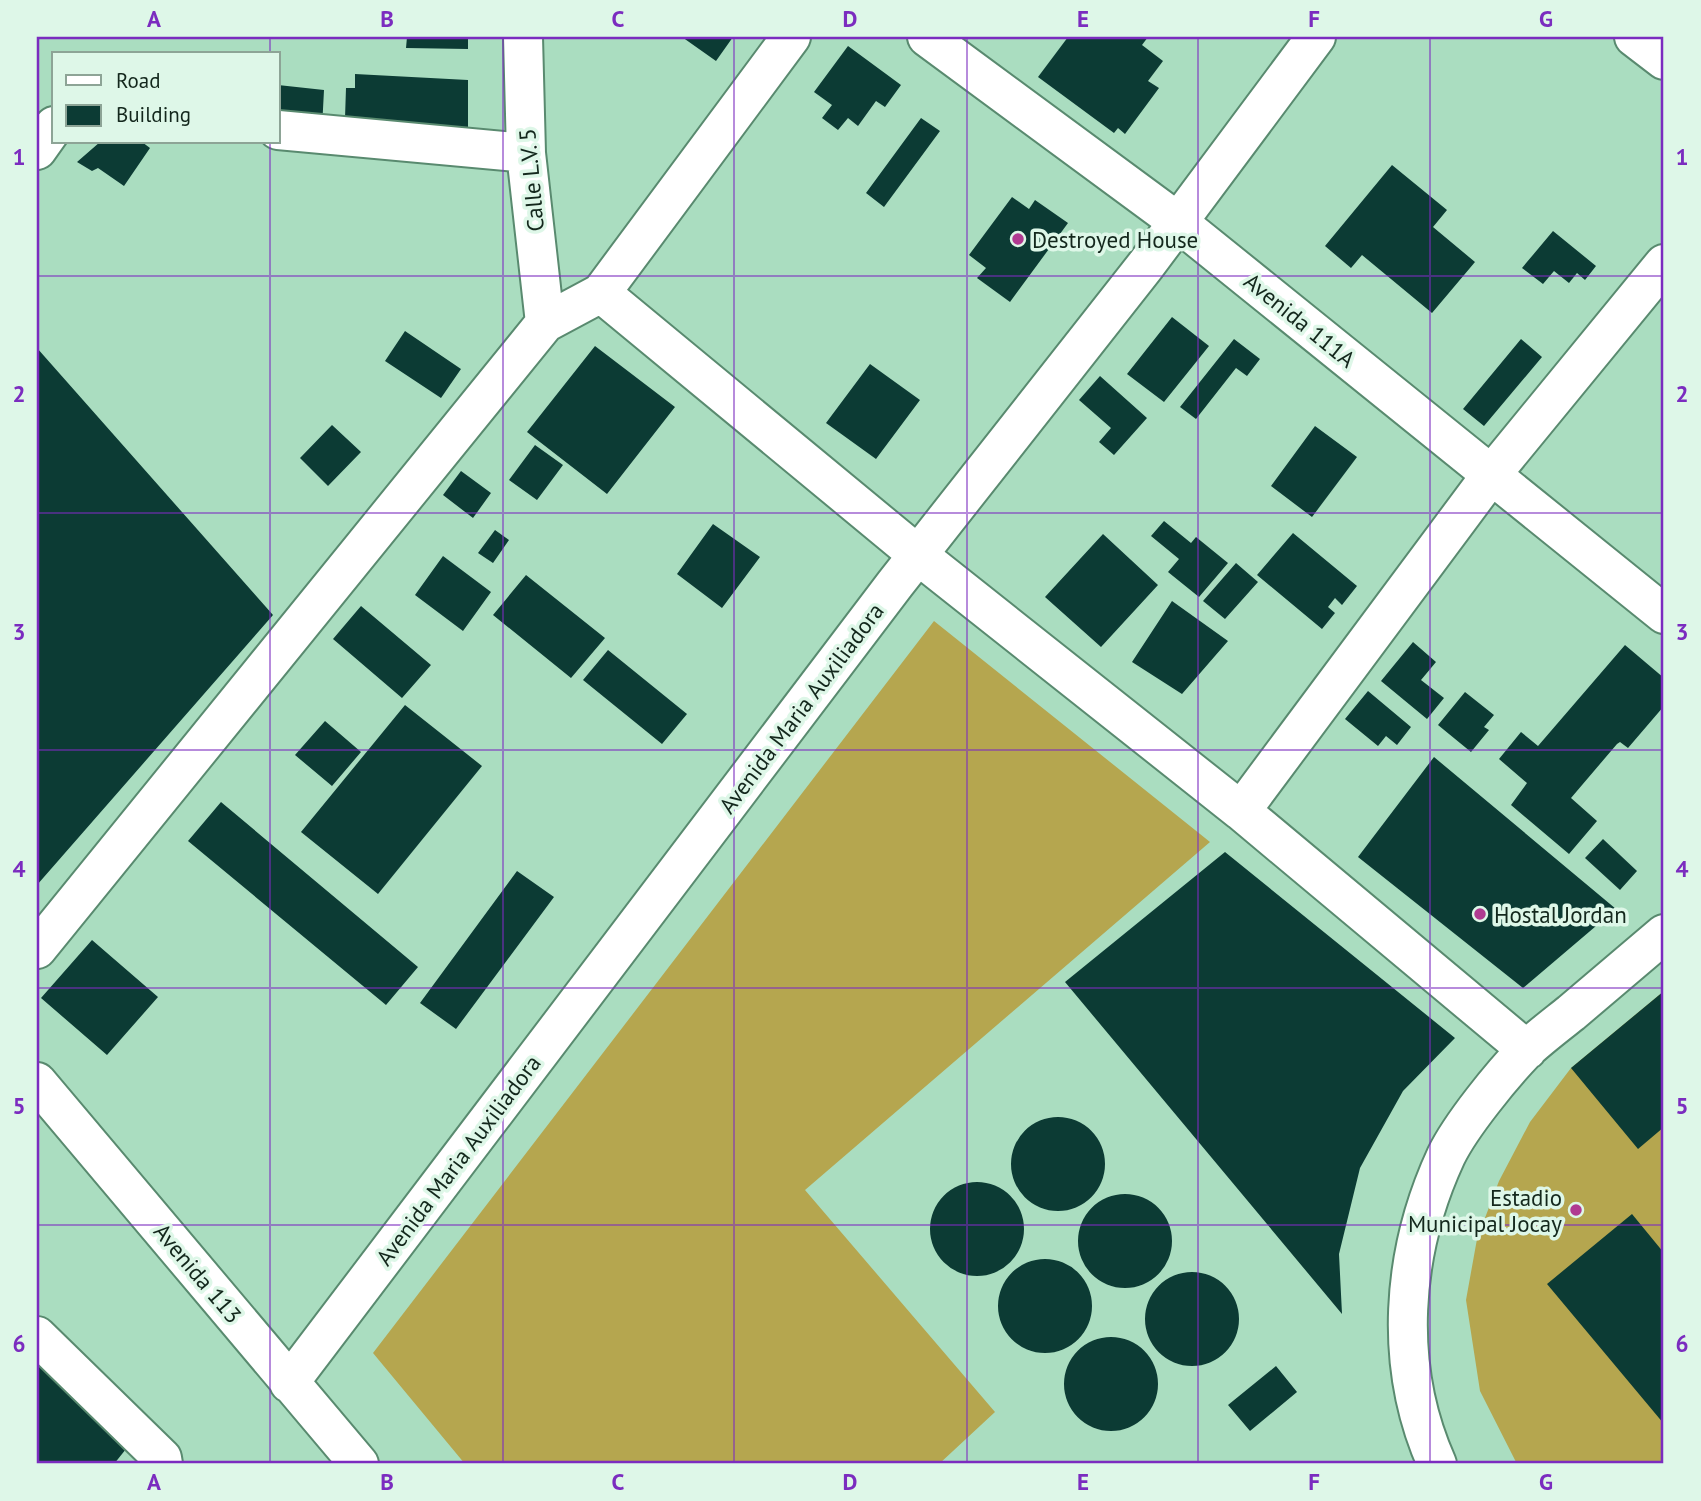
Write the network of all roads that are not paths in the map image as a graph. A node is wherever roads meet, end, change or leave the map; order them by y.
1 (523, 37) edge
2 (791, 37) edge
3 (927, 37) edge
4 (1317, 37) edge
5 (1634, 37) edge
6 (1664, 60) edge
7 (52, 129) edge
8 (280, 130) edge
9 (37, 150) edge
10 (526, 153) junction
11 (1178, 222) junction
12 (1664, 264) edge
13 (601, 293) junction
14 (545, 323) junction
15 (1491, 475) junction
16 (918, 555) junction
17 (1664, 614) edge
18 (1241, 811) junction
19 (1664, 934) edge
20 (37, 949) edge
21 (1527, 1050) junction
22 (37, 1082) edge
23 (37, 1336) edge
24 (289, 1383) junction
25 (163, 1464) edge
26 (359, 1464) edge
27 (1437, 1464) edge

1 - 10 street, Calle L.V. 5
2 - 13 street
3 - 11 street, Avenida 111A
4 - 11 street, Avenida Maria Auxiliadora
5 - 6 street
7 - 9 street
8 - 10 street
10 - 14 street, Calle L.V. 5
11 - 15 street, Avenida 111A
11 - 16 street, Avenida Maria Auxiliadora
12 - 15 street
13 - 14 street
13 - 16 street
14 - 20 street
15 - 17 street, Avenida 111A
15 - 18 street
16 - 18 street
16 - 24 street, Avenida Maria Auxiliadora
18 - 21 street
19 - 21 street
21 - 27 street
22 - 24 street, Avenida 113
23 - 25 street
24 - 26 street, Avenida 113

